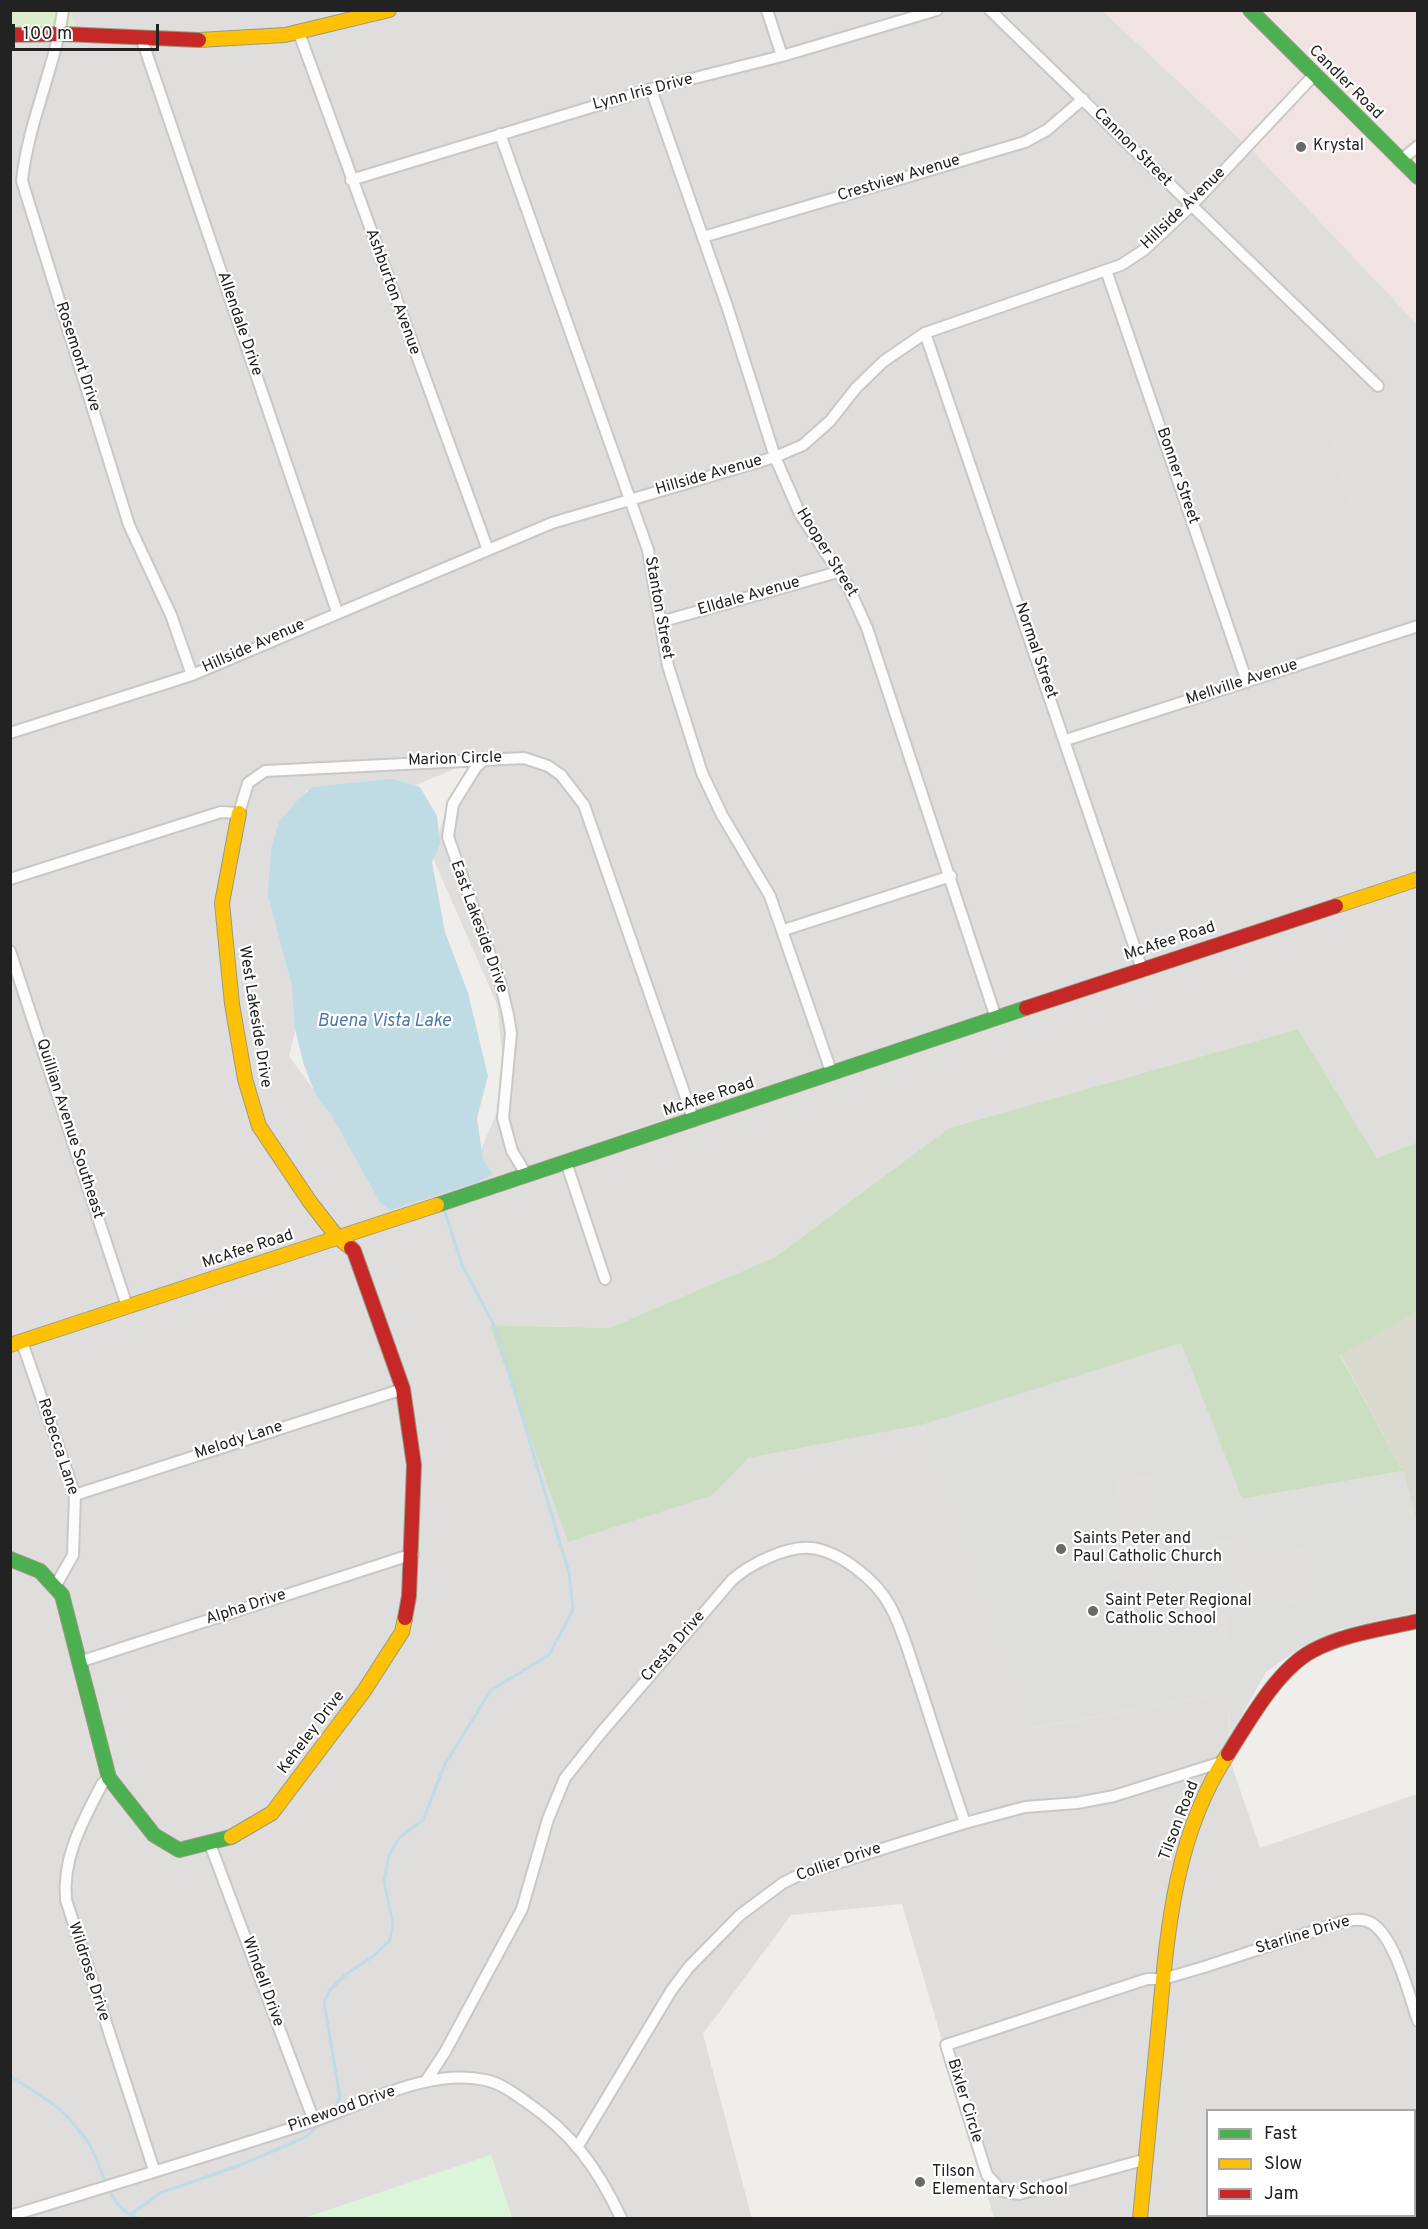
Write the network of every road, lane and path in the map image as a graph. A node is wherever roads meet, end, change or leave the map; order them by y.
1 (63, 10) edge
2 (389, 10) edge
3 (767, 10) edge
4 (937, 10) edge
5 (990, 10) edge
6 (1250, 10) edge
7 (350, 16) edge
8 (60, 32) junction
9 (300, 33) junction
10 (10, 35) edge
11 (141, 37) junction
12 (782, 56) junction
13 (1314, 75) junction
14 (651, 89) junction
15 (1083, 99) junction
16 (500, 134) junction
17 (1418, 146) edge
18 (1400, 161) junction
19 (1418, 177) edge
20 (351, 180) junction
21 (1191, 206) junction
22 (703, 237) junction
23 (1106, 270) junction
24 (925, 333) junction
25 (1378, 386) dead end
26 (775, 457) junction
27 (630, 498) junction
28 (488, 550) junction
29 (838, 572) junction
30 (337, 612) junction
31 (660, 622) junction
32 (1418, 626) edge
33 (192, 675) junction
34 (1247, 682) junction
35 (10, 734) edge
36 (1066, 740) junction
37 (486, 758) junction
38 (240, 813) junction
39 (951, 876) junction
40 (10, 879) edge
41 (1418, 879) edge
42 (784, 930) junction
43 (11, 956) edge
44 (1142, 969) junction
45 (996, 1018) junction
46 (832, 1074) junction
47 (694, 1121) junction
48 (566, 1162) junction
49 (526, 1174) junction
50 (338, 1238) junction
51 (605, 1279) dead end
52 (127, 1306) junction
53 (16, 1343) edge
54 (403, 1389) junction
55 (75, 1495) junction
56 (413, 1554) junction
57 (10, 1559) edge
58 (56, 1586) junction
59 (1418, 1620) edge
60 (79, 1662) junction
61 (1222, 1762) junction
62 (109, 1778) junction
63 (965, 1822) junction
64 (210, 1844) junction
65 (1163, 1979) junction
66 (1418, 2021) edge
67 (426, 2081) junction
68 (314, 2121) junction
69 (578, 2146) junction
70 (1147, 2159) junction
71 (154, 2170) junction
72 (10, 2216) edge
73 (621, 2218) edge
74 (1140, 2218) edge

1 - 8 street, Rosemont Drive
2 - 7 street
3 - 12 street
4 - 12 street, Lynn Iris Drive
5 - 15 street, Cannon Street
6 - 13 street, Candler Road
7 - 9 street
8 - 10 street
8 - 11 street
8 - 33 street, Rosemont Drive
9 - 11 street
9 - 20 street, Ashburton Avenue
11 - 30 street, Allendale Drive
12 - 14 street, Lynn Iris Drive
13 - 18 street, Candler Road
13 - 21 street, Hillside Avenue
14 - 16 street, Lynn Iris Drive
14 - 22 street, Hooper Street
15 - 21 street, Cannon Street
15 - 22 street, Crestview Avenue
16 - 20 street, Lynn Iris Drive
16 - 27 street, Stanton Street
17 - 18 street
18 - 19 street, Candler Road
20 - 28 street, Ashburton Avenue
21 - 23 street, Hillside Avenue
21 - 25 street, Cannon Street
22 - 26 street, Hooper Street
23 - 24 street, Hillside Avenue
23 - 34 street, Bonner Street
24 - 26 street, Hillside Avenue
24 - 36 street, Normal Street
26 - 27 street, Hillside Avenue
26 - 29 street, Hooper Street
27 - 28 street, Hillside Avenue
27 - 31 street, Stanton Street
28 - 30 street, Hillside Avenue
29 - 31 street, Elldale Avenue
29 - 39 street, Hooper Street
30 - 33 street, Hillside Avenue
31 - 42 street, Stanton Street
32 - 34 street, Mellville Avenue
33 - 35 street, Hillside Avenue
34 - 36 street, Mellville Avenue
36 - 44 street, Normal Street
37 - 38 street, Marion Circle
37 - 47 street, Marion Circle
37 - 49 street, East Lakeside Drive
38 - 40 street
38 - 50 street, West Lakeside Drive
39 - 42 street
39 - 45 street, Hooper Street
41 - 44 street, McAfee Road
42 - 46 street, Stanton Street
43 - 52 street, Quillian Avenue Southeast
44 - 45 street, McAfee Road
45 - 46 street, McAfee Road
46 - 47 street, McAfee Road
47 - 48 street, McAfee Road
48 - 49 street, McAfee Road
48 - 51 street
49 - 50 street, McAfee Road
50 - 52 street, McAfee Road
50 - 54 street, Keheley Drive
52 - 53 street, McAfee Road
53 - 55 street, Rebecca Lane
54 - 55 street, Melody Lane
54 - 56 street, Keheley Drive
55 - 58 street, Rebecca Lane
56 - 60 street, Alpha Drive
56 - 64 street, Keheley Drive
57 - 58 street, Keheley Drive
58 - 60 street, Keheley Drive
59 - 61 street, Tilson Road
60 - 62 street, Keheley Drive
61 - 63 street, Collier Drive
61 - 65 street, Tilson Road
62 - 64 street, Keheley Drive
62 - 71 street, Wildrose Drive
63 - 67 street, Cresta Drive
63 - 69 street, Collier Drive
64 - 68 street, Windell Drive
65 - 66 street, Starline Drive
65 - 70 street, Tilson Road
65 - 70 street, Bixler Circle
67 - 68 street, Pinewood Drive
67 - 69 street, Pinewood Drive
68 - 71 street, Pinewood Drive
69 - 73 street, Pinewood Drive
70 - 74 street, Tilson Road
71 - 72 street, Pinewood Drive

